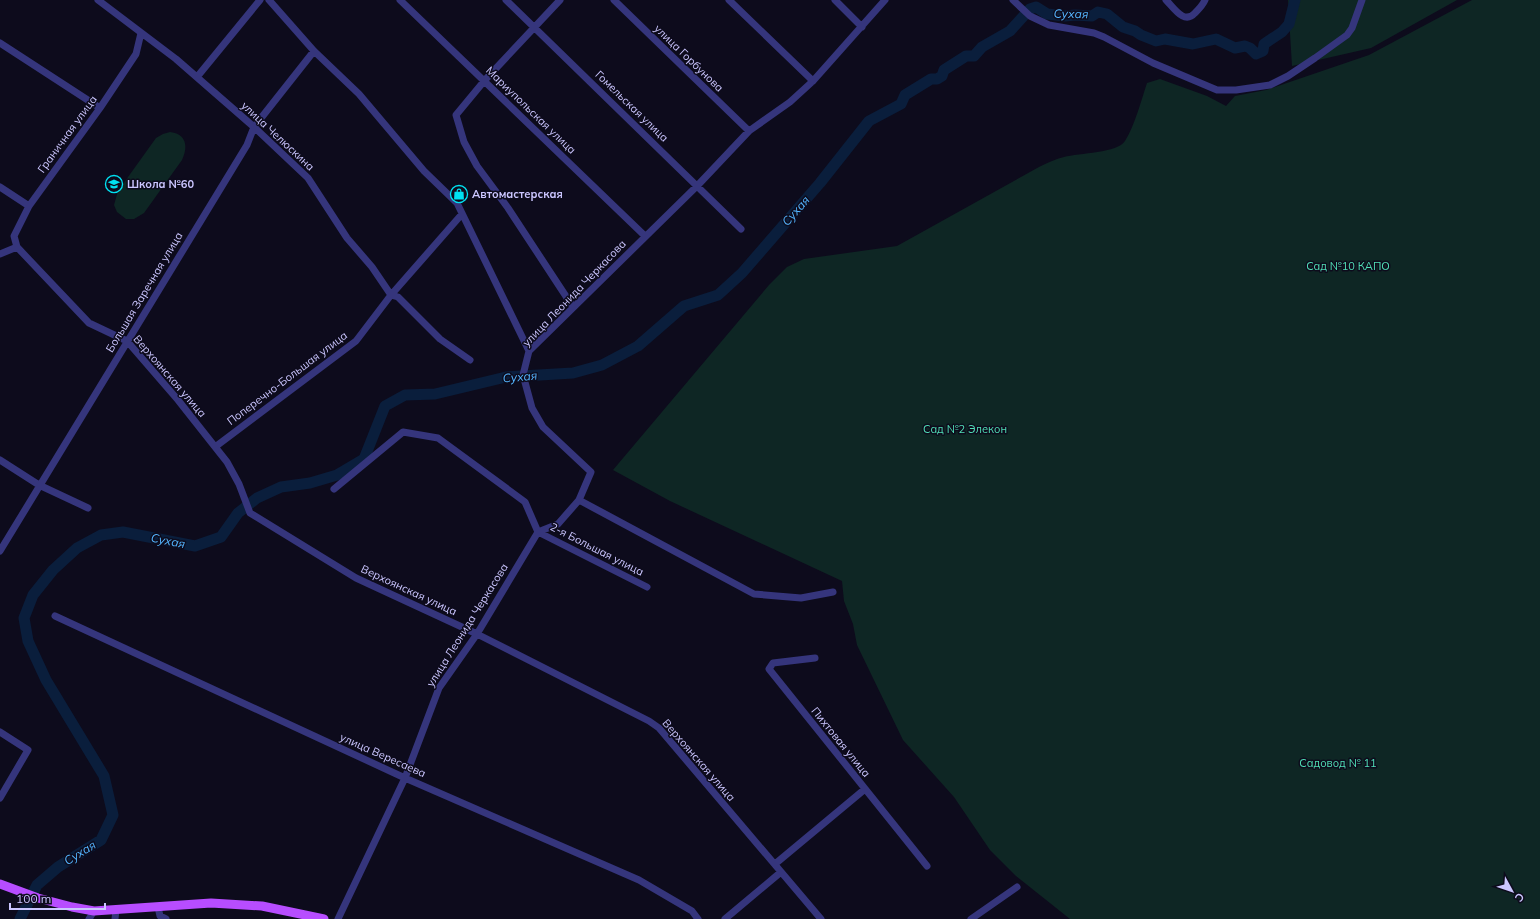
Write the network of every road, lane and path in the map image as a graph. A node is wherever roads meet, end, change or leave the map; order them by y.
1 (98, 0) edge
2 (260, 0) edge
3 (270, 0) edge
4 (400, 0) edge
5 (506, 0) edge
6 (560, 0) edge
7 (614, 0) edge
8 (729, 0) edge
9 (835, 0) edge
10 (885, 0) edge
11 (1166, 0) edge
12 (1205, 0) edge
13 (1362, 0) edge
14 (1015, 2) edge
15 (534, 27) junction
16 (862, 27) junction
17 (141, 33) junction
18 (0, 43) edge
19 (314, 51) junction
20 (197, 77) junction
21 (485, 80) junction
22 (813, 81) junction
23 (100, 108) junction
24 (254, 127) junction
25 (749, 132) junction
26 (698, 185) junction
27 (0, 186) edge
28 (29, 206) junction
29 (462, 214) junction
30 (740, 228) dead end
31 (645, 236) junction
32 (17, 247) junction
33 (0, 254) edge
34 (391, 295) junction
35 (573, 307) junction
36 (127, 341) junction
37 (529, 351) junction
38 (470, 360) dead end
39 (215, 447) junction
40 (0, 460) edge
41 (39, 484) junction
42 (334, 489) dead end
43 (579, 500) junction
44 (88, 508) dead end
45 (538, 532) junction
46 (0, 551) edge
47 (647, 587) dead end
48 (833, 592) dead end
49 (55, 616) dead end
50 (477, 634) junction
51 (815, 658) dead end
52 (0, 732) edge
53 (405, 778) junction
54 (865, 789) junction
55 (0, 798) edge
56 (774, 864) junction
57 (927, 866) dead end
58 (782, 872) junction
59 (0, 884) edge
60 (1017, 887) dead end
61 (158, 907) junction
62 (92, 915) edge
63 (116, 915) edge
64 (166, 919) edge
65 (324, 919) edge
66 (338, 919) edge
67 (698, 919) edge
68 (725, 919) edge
69 (821, 919) edge
70 (971, 919) edge

1 - 17 street, улица Челюскина
2 - 20 street
3 - 19 street
4 - 21 street, Мариупольская улица
5 - 15 street, Гомельская улица
6 - 15 street
7 - 25 street, улица Горбунова
8 - 22 street
9 - 16 street
10 - 16 street, улица Леонида Черкасова
11 - 12 street
13 - 14 street
15 - 21 street
15 - 26 street, Гомельская улица
16 - 22 street, улица Леонида Черкасова
17 - 20 street, улица Челюскина
17 - 23 street, Граничная улица
18 - 23 street
19 - 24 street, Большая Заречная улица
19 - 29 street
20 - 24 street, улица Челюскина
21 - 31 street, Мариупольская улица
21 - 35 street
22 - 25 street, улица Леонида Черкасова
23 - 28 street, Граничная улица
24 - 34 street, улица Челюскина
24 - 36 street, Большая Заречная улица
25 - 26 street, улица Леонида Черкасова
26 - 30 street, Гомельская улица
26 - 31 street, улица Леонида Черкасова
27 - 28 street
28 - 32 street, Граничная улица
29 - 34 street, Поперечно-Большая улица
29 - 37 street
31 - 35 street, улица Леонида Черкасова
32 - 33 street
32 - 36 street, Верхоянская улица
34 - 38 street, улица Челюскина
34 - 39 street, Поперечно-Большая улица
35 - 37 street, улица Леонида Черкасова
36 - 39 street, Верхоянская улица
36 - 41 street, Большая Заречная улица
37 - 43 street, улица Леонида Черкасова
39 - 50 street, Верхоянская улица
40 - 41 street
41 - 44 street
41 - 46 street, Большая Заречная улица
42 - 45 street, 2-я Большая улица
43 - 45 street, улица Леонида Черкасова
43 - 48 street
45 - 47 street, 2-я Большая улица
45 - 50 street, улица Леонида Черкасова
49 - 53 street, улица Вересаева
50 - 53 street, улица Леонида Черкасова
50 - 56 street, Верхоянская улица
51 - 54 street, Пихтовая улица
52 - 55 street
53 - 66 street, улица Леонида Черкасова
53 - 67 street, улица Вересаева
54 - 56 street
54 - 57 street, Пихтовая улица
56 - 58 street, Верхоянская улица
58 - 68 street
58 - 69 street, Верхоянская улица
59 - 62 main road
60 - 70 street
61 - 63 main road
61 - 64 street
61 - 65 main road
62 - 63 main road

